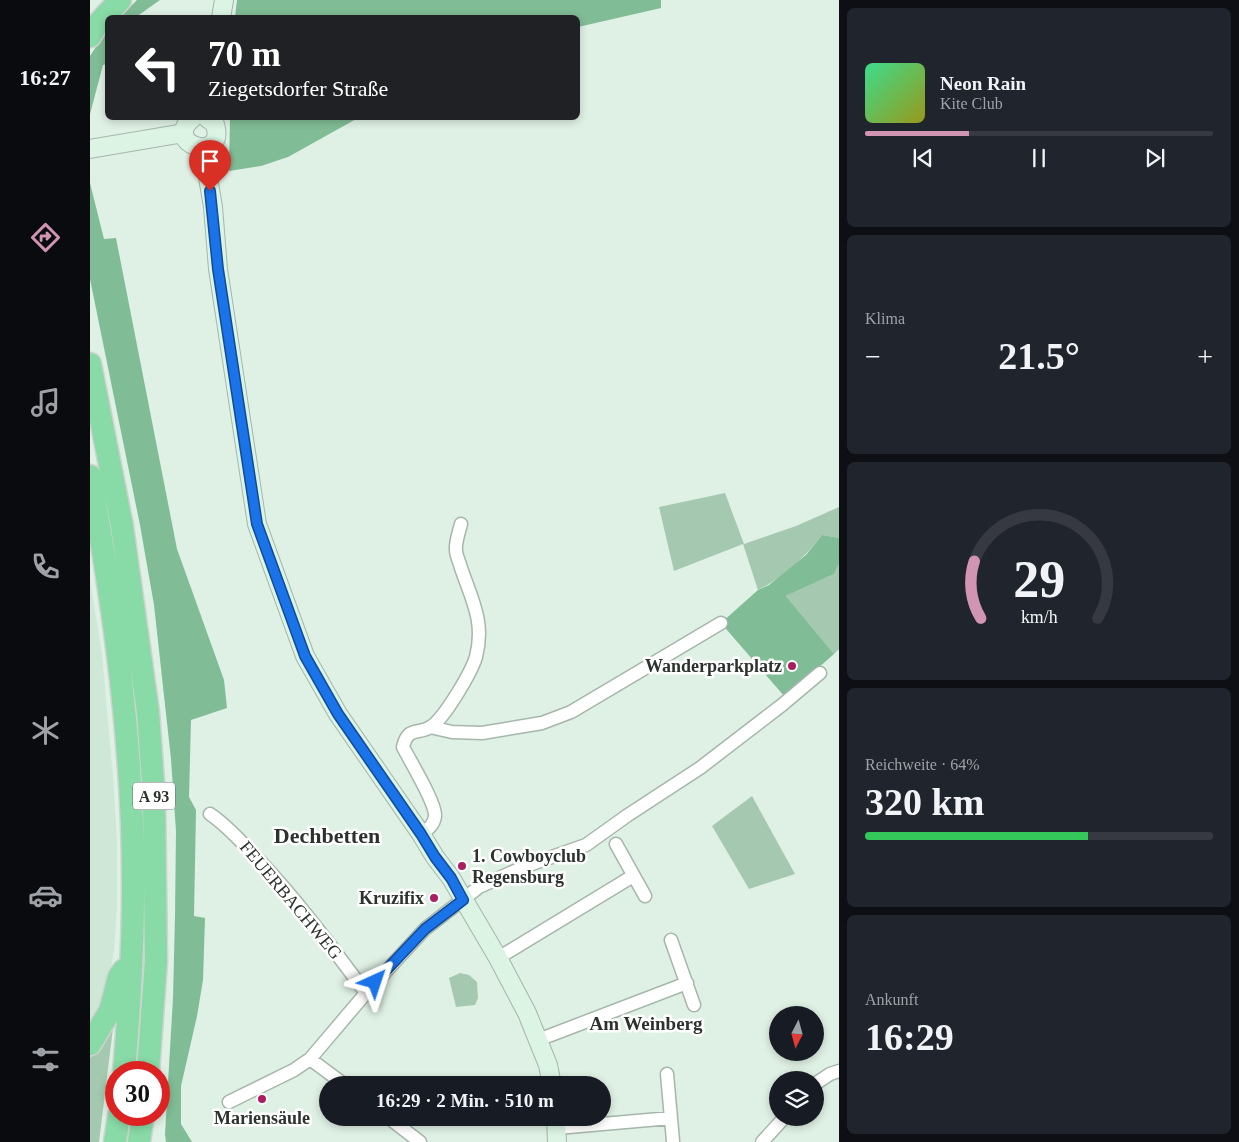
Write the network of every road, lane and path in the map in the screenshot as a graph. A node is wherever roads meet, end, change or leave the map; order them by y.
1 (120, 0) edge
2 (224, 0) edge
3 (106, 15) edge
4 (222, 15) edge
5 (105, 16) edge
6 (90, 36) edge
7 (190, 120) edge
8 (210, 120) edge
9 (184, 133) junction
10 (203, 148) junction
11 (90, 149) edge
12 (90, 364) edge
13 (90, 476) edge
14 (461, 524) dead end
15 (722, 623) dead end
16 (820, 673) dead end
17 (430, 727) junction
18 (210, 814) dead end
19 (421, 834) junction
20 (616, 844) dead end
21 (633, 876) junction
22 (644, 896) dead end
23 (463, 900) junction
24 (671, 940) dead end
25 (498, 958) junction
26 (131, 959) junction
27 (687, 983) junction
28 (366, 992) junction
29 (694, 1005) dead end
30 (538, 1040) junction
31 (90, 1044) edge
32 (310, 1059) junction
33 (125, 1061) edge
34 (150, 1061) edge
35 (839, 1071) edge
36 (667, 1074) dead end
37 (333, 1076) edge
38 (550, 1076) edge
39 (824, 1078) edge
40 (229, 1102) dead end
41 (670, 1118) junction
42 (117, 1126) edge
43 (141, 1126) edge
44 (152, 1126) edge
45 (399, 1126) edge
46 (777, 1126) edge
47 (556, 1129) edge
48 (115, 1142) edge
49 (139, 1142) edge
50 (151, 1142) edge
51 (420, 1142) edge
52 (673, 1142) edge
53 (762, 1142) edge

1 - 3 highway
2 - 4 street
5 - 6 highway
7 - 9 street
8 - 10 street
9 - 10 street
9 - 11 street
10 - 19 street
12 - 34 highway, A 93
13 - 26 highway, A 93
14 - 17 street
15 - 17 street
16 - 23 street
17 - 19 street
18 - 28 street, FEUERBACHWEG
19 - 23 street
20 - 21 street
21 - 22 street
21 - 25 street
23 - 25 street
23 - 28 street
24 - 27 street
25 - 30 street
26 - 31 highway
26 - 33 highway, A 93
27 - 29 street
27 - 30 street
28 - 32 street
30 - 38 street
32 - 37 street
32 - 40 street
35 - 39 street
36 - 41 street
41 - 47 street
41 - 52 street
42 - 48 highway
43 - 49 highway
44 - 50 highway
45 - 51 street
46 - 53 street

